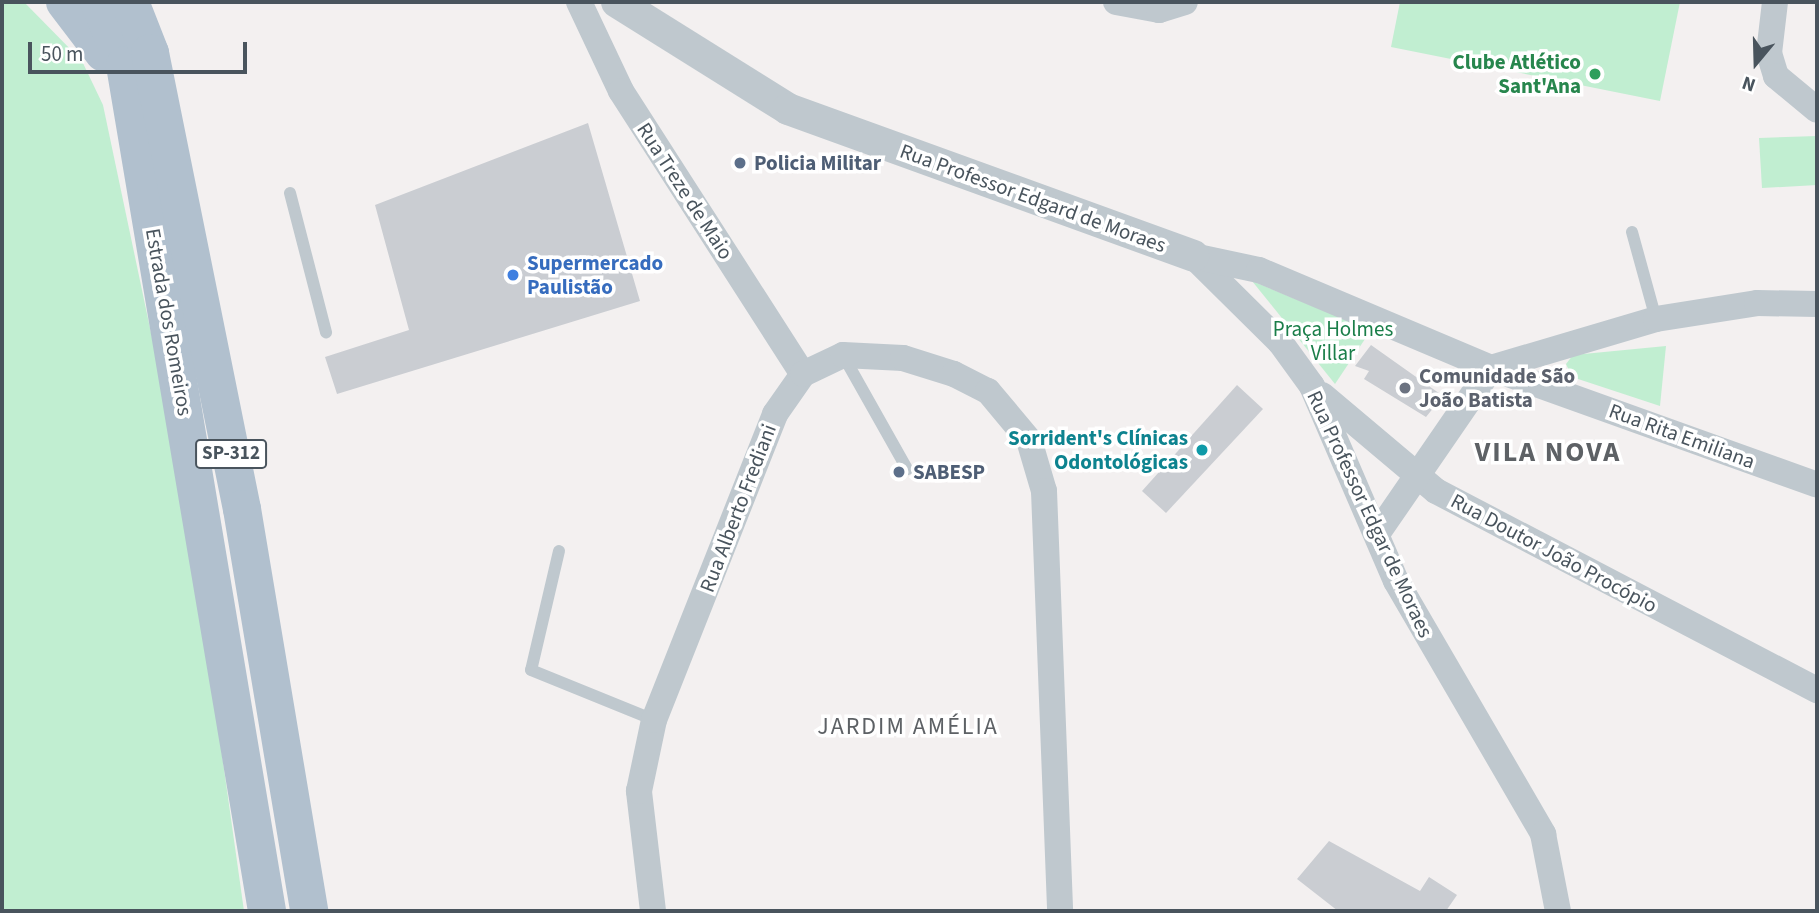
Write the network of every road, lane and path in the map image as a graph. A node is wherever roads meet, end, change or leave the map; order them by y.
1 (65, 2) edge
2 (99, 2) edge
3 (130, 2) edge
4 (579, 2) edge
5 (617, 2) edge
6 (1116, 2) edge
7 (1185, 2) edge
8 (1775, 2) edge
9 (129, 89) junction
10 (1817, 110) edge
11 (290, 193) dead end
12 (1632, 232) dead end
13 (1193, 256) junction
14 (1817, 304) edge
15 (1656, 319) junction
16 (326, 332) dead end
17 (843, 355) junction
18 (1491, 368) junction
19 (803, 374) junction
20 (1312, 386) junction
21 (907, 469) dead end
22 (1416, 478) junction
23 (1817, 485) edge
24 (1377, 534) junction
25 (559, 551) dead end
26 (1817, 690) edge
27 (654, 720) junction
28 (267, 911) edge
29 (309, 911) edge
30 (653, 911) edge
31 (1059, 911) edge
32 (1558, 911) edge

1 - 9 main road, Estrada dos Romeiros / SP-312
2 - 9 main road
3 - 29 main road, Estrada dos Romeiros / SP-312
4 - 19 street, Rua Treze de Maio
5 - 13 street, Rua Professor Edgard de Moraes
6 - 7 street
8 - 10 street
9 - 28 main road, Estrada dos Romeiros / SP-312
11 - 16 lane
12 - 15 lane
13 - 18 street, Rua Rita Emiliana
13 - 20 street, Rua Professor Edgar de Moraes
14 - 15 street
15 - 18 street
17 - 19 street
17 - 21 lane
17 - 31 street
18 - 22 street
18 - 23 street, Rua Rita Emiliana
19 - 27 street, Rua Alberto Frediani
20 - 22 street, Rua Doutor João Procópio
20 - 24 street, Rua Professor Edgar de Moraes
22 - 24 street
22 - 26 street, Rua Doutor João Procópio
24 - 32 street, Rua Professor Edgar de Moraes
25 - 27 lane
27 - 30 street, Rua Alberto Frediani

